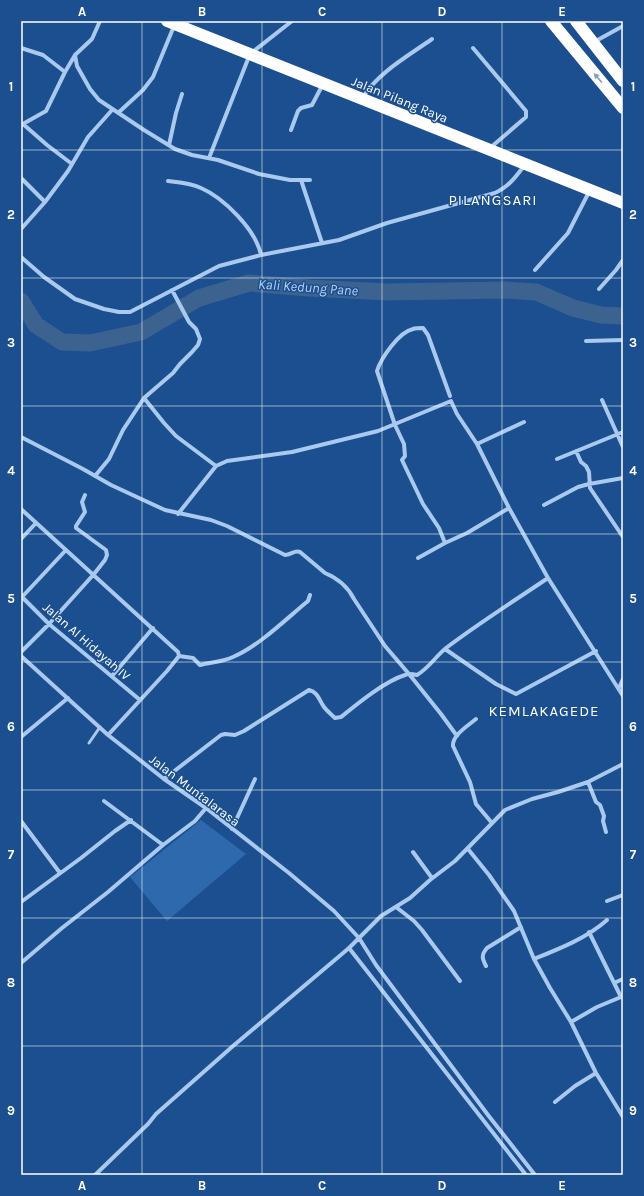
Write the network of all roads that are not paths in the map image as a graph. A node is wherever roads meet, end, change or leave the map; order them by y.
1 (100, 21) edge
2 (292, 21) edge
3 (551, 21) edge
4 (576, 21) edge
5 (171, 22) edge
6 (623, 26) edge
7 (432, 39) dead end
8 (592, 43) junction
9 (21, 48) edge
10 (473, 48) dead end
11 (250, 54) junction
12 (75, 55) junction
13 (65, 72) junction
14 (623, 81) edge
15 (323, 84) junction
16 (182, 94) dead end
17 (361, 99) junction
18 (623, 108) edge
19 (112, 110) junction
20 (118, 113) junction
21 (22, 125) edge
22 (291, 130) dead end
23 (169, 145) junction
24 (488, 150) junction
25 (209, 158) junction
26 (72, 164) junction
27 (525, 164) junction
28 (21, 178) edge
29 (301, 180) junction
30 (310, 180) dead end
31 (168, 181) dead end
32 (590, 190) junction
33 (45, 202) junction
34 (623, 203) edge
35 (21, 229) edge
36 (322, 243) junction
37 (261, 255) junction
38 (21, 257) edge
39 (623, 260) edge
40 (535, 270) dead end
41 (172, 290) junction
42 (599, 290) dead end
43 (623, 340) edge
44 (586, 341) dead end
45 (450, 396) dead end
46 (144, 398) junction
47 (602, 400) dead end
48 (524, 422) dead end
49 (395, 424) junction
50 (623, 432) edge
51 (618, 434) junction
52 (21, 437) edge
53 (477, 444) junction
54 (623, 447) edge
55 (576, 451) junction
56 (557, 459) dead end
57 (216, 466) junction
58 (96, 476) junction
59 (623, 478) edge
60 (589, 484) junction
61 (85, 495) dead end
62 (544, 506) dead end
63 (509, 508) junction
64 (21, 509) edge
65 (178, 514) junction
66 (36, 523) junction
67 (623, 537) edge
68 (21, 539) edge
69 (445, 543) junction
70 (66, 550) junction
71 (418, 558) dead end
72 (94, 574) junction
73 (548, 578) junction
74 (310, 595) dead end
75 (22, 596) edge
76 (49, 624) junction
77 (153, 628) junction
78 (445, 650) junction
79 (596, 651) junction
80 (21, 652) edge
81 (179, 654) junction
82 (21, 656) edge
83 (409, 674) junction
84 (112, 676) junction
85 (623, 679) edge
86 (619, 688) junction
87 (623, 696) edge
88 (66, 699) junction
89 (140, 700) junction
90 (476, 719) dead end
91 (99, 728) junction
92 (108, 735) junction
93 (457, 736) junction
94 (21, 737) edge
95 (89, 743) dead end
96 (623, 764) edge
97 (164, 779) junction
98 (255, 779) dead end
99 (588, 782) junction
100 (104, 801) dead end
101 (205, 809) junction
102 (131, 820) junction
103 (21, 821) edge
104 (492, 823) junction
105 (232, 829) junction
106 (606, 832) dead end
107 (163, 845) junction
108 (468, 849) junction
109 (413, 852) dead end
110 (60, 873) junction
111 (432, 878) junction
112 (623, 895) edge
113 (607, 901) dead end
114 (21, 902) edge
115 (396, 907) junction
116 (607, 920) dead end
117 (521, 927) junction
118 (590, 932) junction
119 (358, 939) junction
120 (350, 947) junction
121 (534, 959) junction
122 (21, 963) edge
123 (486, 966) dead end
124 (623, 979) edge
125 (460, 981) dead end
126 (614, 983) junction
127 (622, 997) edge
128 (571, 1022) junction
129 (452, 1068) junction
130 (447, 1072) junction
131 (596, 1073) junction
132 (554, 1102) dead end
133 (623, 1117) edge
134 (522, 1163) junction
135 (95, 1175) edge
136 (526, 1175) edge
137 (535, 1175) edge

1 - 12 street
2 - 11 street
18 -> 3 highway
4 - 8 highway
5 - 11 highway, Jalan Pilang Raya
5 - 20 street
6 - 8 street
7 - 17 street
8 - 14 highway
9 - 13 street
10 - 24 street
11 - 15 highway, Jalan Pilang Raya
11 - 25 street
12 - 13 street
12 - 19 street
13 - 21 street
15 - 17 highway, Jalan Pilang Raya
15 - 22 street
16 - 23 street
17 - 24 highway, Jalan Pilang Raya
19 - 20 street
19 - 26 street
20 - 23 street
21 - 26 street
23 - 25 street
24 - 27 highway, Jalan Pilang Raya
25 - 29 street
26 - 33 street
27 - 32 highway, Jalan Pilang Raya
27 - 36 street
28 - 33 street
29 - 30 street
29 - 36 street
31 - 37 street
32 - 34 highway, Jalan Pilang Raya
32 - 40 street
33 - 35 street
36 - 37 street
37 - 41 street
38 - 41 street
39 - 42 street
41 - 46 street
43 - 44 street
45 - 49 street
46 - 57 street
46 - 58 street
47 - 51 street
48 - 53 street
49 - 53 street
49 - 57 street
49 - 69 street
50 - 51 street
51 - 54 street
51 - 55 street
52 - 58 street
53 - 63 street
55 - 56 street
55 - 60 street
57 - 65 street
58 - 65 street
59 - 60 street
60 - 62 street
60 - 67 street
61 - 72 street
63 - 69 street
63 - 73 street
64 - 66 street
65 - 83 street
66 - 68 street
66 - 70 street
69 - 71 street
70 - 72 street
70 - 75 street
72 - 76 street
72 - 77 street
73 - 78 street
73 - 79 street
74 - 81 street
75 - 76 street, Jalan Al Hidayah IV
76 - 80 street
76 - 84 street, Jalan Al Hidayah IV
77 - 81 street
77 - 84 street
78 - 79 street
78 - 83 street
79 - 86 street
81 - 89 street
82 - 88 street, Jalan Muntalarasa
83 - 93 street
83 - 97 street
84 - 89 street, Jalan Al Hidayah IV
85 - 86 street
86 - 87 street
88 - 91 street, Jalan Muntalarasa
88 - 94 street
89 - 92 street
90 - 93 street
91 - 92 street, Jalan Muntalarasa
91 - 95 lane
92 - 97 street, Jalan Muntalarasa
93 - 104 street
96 - 99 street
97 - 101 street, Jalan Muntalarasa
98 - 105 street
99 - 104 street
99 - 106 street
100 - 102 street
101 - 105 street, Jalan Muntalarasa
101 - 107 street
102 - 107 street
102 - 110 street
103 - 110 street
104 - 108 street
105 - 119 street, Jalan Muntalarasa
107 - 122 street
108 - 111 street
108 - 117 street
109 - 111 street
110 - 114 street
111 - 115 street
112 - 113 street
115 - 119 street
115 - 125 street
116 - 118 street
117 - 121 street
117 - 123 street
118 - 121 street
118 - 126 street
119 - 120 street
119 - 129 street, Jalan Muntalarasa
120 - 130 street
120 - 135 street
121 - 128 street
124 - 126 street
126 - 127 street
127 - 128 street
128 - 131 street
129 - 130 street
129 - 134 street, Jalan Muntalarasa
130 - 134 street
131 - 132 street
131 - 133 street
134 - 136 street
134 - 137 street

